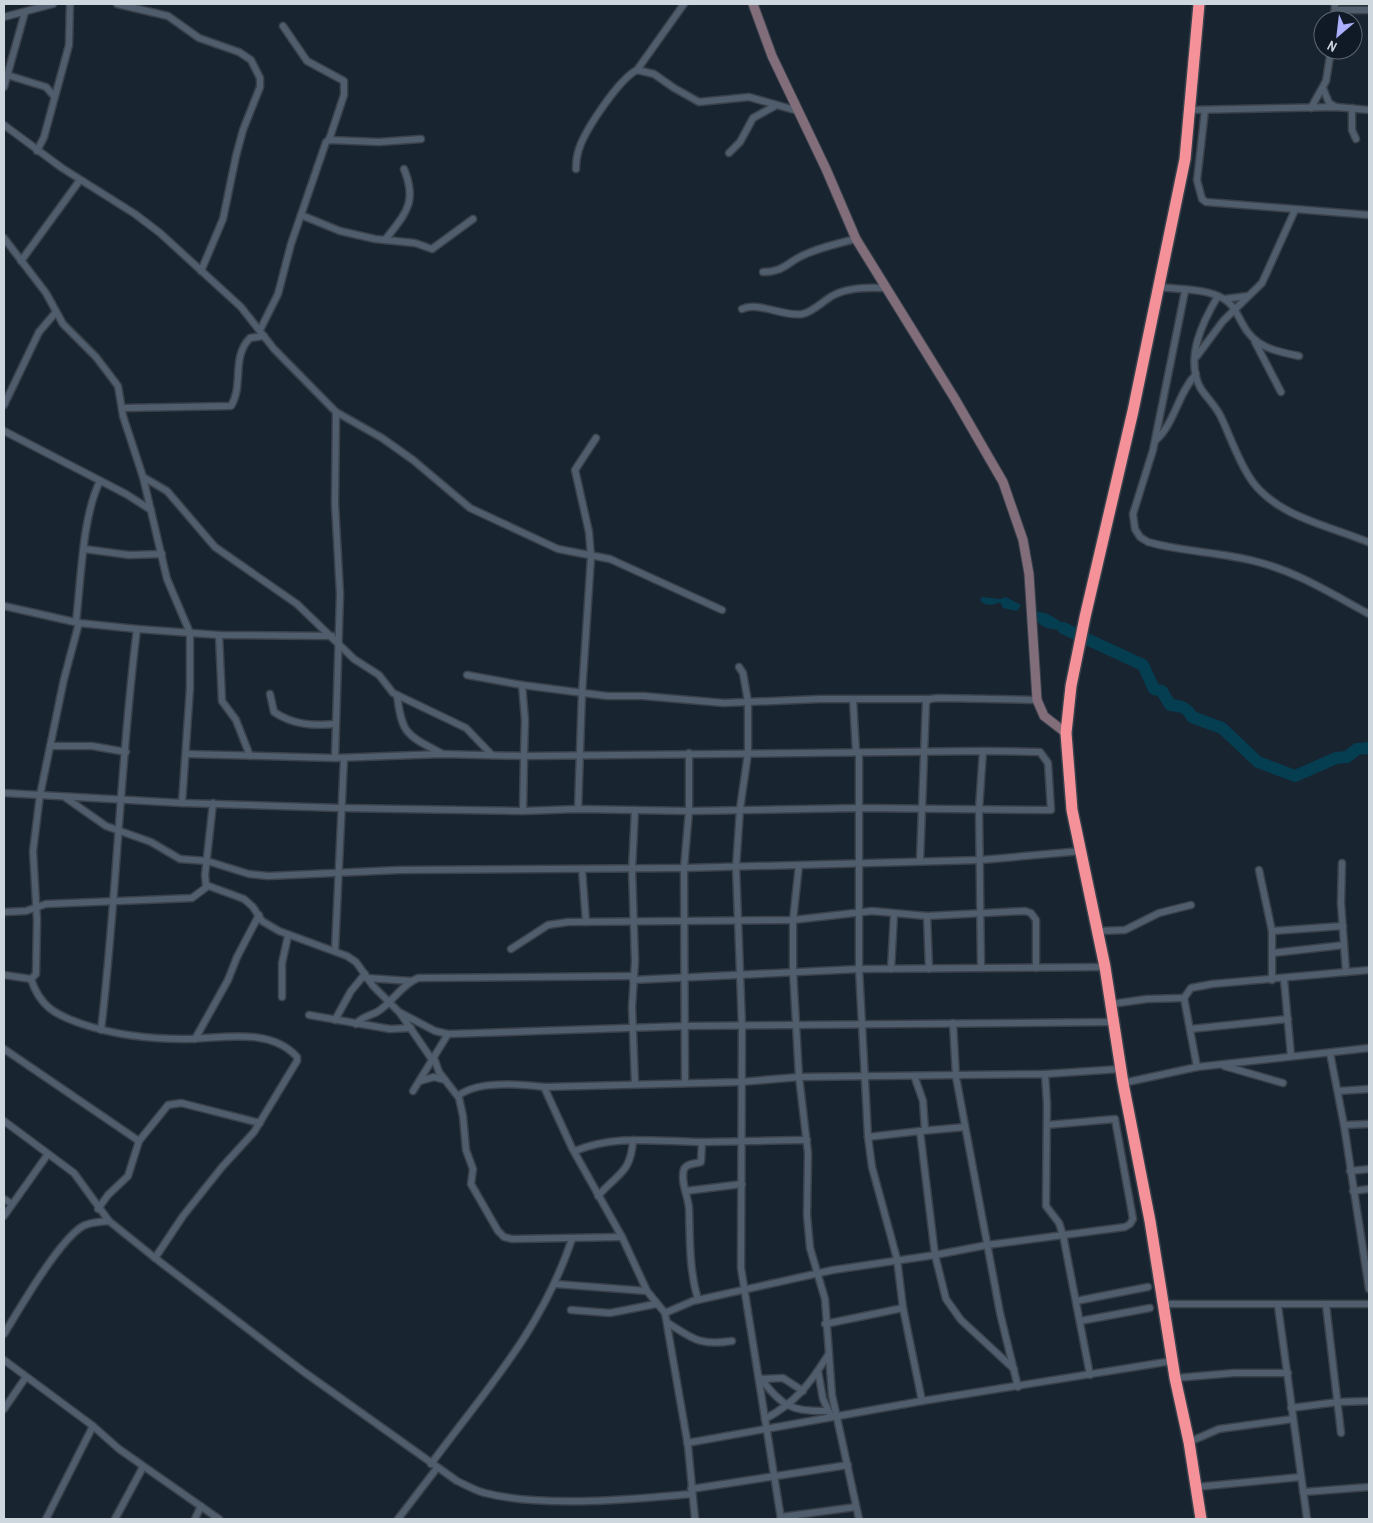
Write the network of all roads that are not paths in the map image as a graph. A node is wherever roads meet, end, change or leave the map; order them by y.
1 (54, 4) edge
2 (70, 4) edge
3 (117, 4) edge
4 (684, 4) edge
5 (753, 4) edge
6 (1199, 4) edge
7 (1335, 7) edge
8 (1369, 10) edge
9 (25, 12) junction
10 (4, 17) edge
11 (283, 26) dead end
12 (1330, 60) edge
13 (637, 70) junction
14 (7, 76) junction
15 (4, 87) edge
16 (1323, 88) junction
17 (54, 96) junction
18 (775, 106) junction
19 (1336, 107) junction
20 (1311, 108) junction
21 (1352, 108) junction
22 (1190, 110) junction
23 (1205, 110) junction
24 (1369, 110) edge
25 (798, 111) junction
26 (4, 125) edge
27 (421, 139) dead end
28 (1356, 139) dead end
29 (329, 140) junction
30 (37, 151) junction
31 (729, 152) dead end
32 (404, 169) dead end
33 (576, 169) dead end
34 (80, 180) junction
35 (1295, 210) junction
36 (301, 215) junction
37 (1369, 215) edge
38 (473, 219) dead end
39 (4, 238) edge
40 (856, 239) junction
41 (385, 240) junction
42 (21, 261) junction
43 (201, 270) junction
44 (763, 272) dead end
45 (1160, 286) junction
46 (885, 288) junction
47 (1185, 291) junction
48 (1249, 296) junction
49 (1221, 297) junction
50 (742, 309) dead end
51 (1235, 310) junction
52 (56, 312) junction
53 (262, 333) junction
54 (1255, 342) junction
55 (1299, 356) dead end
56 (1195, 358) junction
57 (1196, 374) junction
58 (1281, 392) dead end
59 (4, 405) edge
60 (122, 408) junction
61 (336, 412) junction
62 (4, 431) edge
63 (596, 438) dead end
64 (1155, 441) junction
65 (143, 477) junction
66 (100, 481) junction
67 (151, 510) junction
68 (1368, 542) edge
69 (84, 549) junction
70 (162, 554) junction
71 (591, 557) junction
72 (4, 606) edge
73 (722, 610) dead end
74 (1369, 614) edge
75 (78, 622) junction
76 (137, 629) junction
77 (190, 634) junction
78 (219, 635) junction
79 (332, 636) junction
80 (340, 643) junction
81 (739, 667) dead end
82 (467, 675) dead end
83 (522, 685) junction
84 (582, 693) junction
85 (270, 694) dead end
86 (397, 695) junction
87 (853, 699) junction
88 (930, 699) junction
89 (1036, 700) junction
90 (748, 702) junction
91 (335, 724) junction
92 (1066, 733) junction
93 (50, 746) junction
94 (983, 751) junction
95 (126, 752) junction
96 (858, 752) junction
97 (689, 753) junction
98 (748, 753) junction
99 (924, 753) junction
100 (187, 754) junction
101 (442, 754) junction
102 (579, 754) junction
103 (492, 755) junction
104 (250, 756) junction
105 (524, 756) junction
106 (336, 758) junction
107 (344, 758) junction
108 (4, 793) edge
109 (40, 795) junction
110 (64, 796) junction
111 (122, 799) junction
112 (182, 803) junction
113 (213, 804) junction
114 (341, 808) junction
115 (860, 808) junction
116 (578, 809) junction
117 (740, 809) junction
118 (923, 809) junction
119 (979, 809) junction
120 (635, 810) junction
121 (523, 811) junction
122 (689, 811) junction
123 (118, 832) junction
124 (1082, 851) junction
125 (980, 860) junction
126 (206, 861) junction
127 (920, 861) junction
128 (860, 862) junction
129 (1342, 864) dead end
130 (799, 865) junction
131 (736, 867) junction
132 (684, 868) junction
133 (582, 869) junction
134 (632, 869) junction
135 (1259, 870) dead end
136 (340, 874) junction
137 (208, 886) junction
138 (113, 903) junction
139 (1191, 905) dead end
140 (36, 907) junction
141 (4, 912) edge
142 (860, 913) junction
143 (894, 914) junction
144 (259, 915) junction
145 (980, 915) junction
146 (927, 916) junction
147 (633, 920) junction
148 (739, 920) junction
149 (793, 920) junction
150 (684, 921) junction
151 (586, 922) junction
152 (1343, 926) junction
153 (1098, 931) junction
154 (1272, 931) junction
155 (288, 936) junction
156 (1344, 945) junction
157 (511, 949) dead end
158 (335, 950) junction
159 (1273, 952) junction
160 (1105, 967) junction
161 (981, 968) junction
162 (1036, 968) junction
163 (890, 969) junction
164 (930, 969) junction
165 (859, 970) junction
166 (1369, 970) edge
167 (793, 971) junction
168 (1346, 972) junction
169 (4, 975) edge
170 (741, 975) junction
171 (365, 976) junction
172 (633, 978) junction
173 (686, 978) junction
174 (31, 979) junction
175 (1284, 979) junction
176 (1272, 980) junction
177 (411, 981) junction
178 (282, 997) dead end
179 (1184, 998) junction
180 (388, 1001) junction
181 (1111, 1004) junction
182 (399, 1012) junction
183 (309, 1015) dead end
184 (1288, 1019) junction
185 (335, 1020) junction
186 (1114, 1022) junction
187 (952, 1023) junction
188 (356, 1024) junction
189 (795, 1024) junction
190 (862, 1024) junction
191 (686, 1026) junction
192 (742, 1026) junction
193 (411, 1028) junction
194 (633, 1028) junction
195 (1190, 1029) junction
196 (101, 1030) junction
197 (448, 1034) junction
198 (195, 1039) junction
199 (1369, 1048) edge
200 (4, 1049) edge
201 (1330, 1053) junction
202 (1291, 1056) junction
203 (434, 1059) junction
204 (1220, 1065) junction
205 (1197, 1067) junction
206 (1121, 1069) junction
207 (1045, 1074) junction
208 (798, 1077) junction
209 (956, 1077) junction
210 (864, 1078) junction
211 (915, 1078) junction
212 (420, 1081) junction
213 (447, 1082) junction
214 (685, 1082) junction
215 (740, 1082) junction
216 (1123, 1083) junction
217 (1283, 1083) dead end
218 (635, 1084) junction
219 (544, 1087) junction
220 (1369, 1089) edge
221 (466, 1090) junction
222 (413, 1091) dead end
223 (1338, 1091) junction
224 (458, 1096) junction
225 (4, 1121) edge
226 (260, 1124) junction
227 (1369, 1124) edge
228 (1047, 1125) junction
229 (1344, 1125) junction
230 (965, 1127) junction
231 (923, 1130) junction
232 (868, 1137) junction
233 (633, 1140) junction
234 (742, 1140) junction
235 (807, 1140) junction
236 (139, 1141) junction
237 (702, 1142) junction
238 (575, 1151) junction
239 (48, 1154) junction
240 (1369, 1169) edge
241 (1350, 1171) junction
242 (742, 1184) junction
243 (1369, 1189) edge
244 (1353, 1190) junction
245 (686, 1191) junction
246 (598, 1196) junction
247 (4, 1199) edge
248 (12, 1204) junction
249 (98, 1209) junction
250 (4, 1216) edge
251 (109, 1221) junction
252 (1063, 1235) junction
253 (622, 1237) junction
254 (572, 1239) junction
255 (987, 1245) junction
256 (935, 1255) junction
257 (155, 1258) junction
258 (897, 1259) junction
259 (1368, 1271) edge
260 (818, 1273) junction
261 (555, 1284) junction
262 (1148, 1287) dead end
263 (1369, 1289) edge
264 (744, 1290) junction
265 (647, 1292) junction
266 (698, 1300) junction
267 (1076, 1300) junction
268 (656, 1304) junction
269 (1164, 1304) junction
270 (1369, 1304) edge
271 (1326, 1305) junction
272 (1278, 1306) junction
273 (903, 1308) junction
274 (1150, 1308) dead end
275 (570, 1310) dead end
276 (665, 1313) junction
277 (1080, 1321) junction
278 (668, 1323) junction
279 (826, 1324) junction
280 (4, 1334) edge
281 (732, 1341) dead end
282 (828, 1355) junction
283 (4, 1360) edge
284 (1172, 1361) junction
285 (1014, 1369) junction
286 (818, 1371) junction
287 (1288, 1373) junction
288 (1090, 1375) junction
289 (26, 1377) junction
290 (760, 1378) junction
291 (1175, 1378) junction
292 (1018, 1387) junction
293 (803, 1391) junction
294 (922, 1401) junction
295 (1369, 1401) edge
296 (1338, 1402) junction
297 (787, 1406) junction
298 (1291, 1408) junction
299 (4, 1409) edge
300 (833, 1415) junction
301 (765, 1419) junction
302 (1293, 1419) junction
303 (93, 1426) junction
304 (766, 1429) junction
305 (1341, 1433) dead end
306 (1189, 1442) junction
307 (687, 1443) junction
308 (848, 1465) junction
309 (434, 1466) junction
310 (143, 1467) junction
311 (774, 1477) junction
312 (1301, 1477) junction
313 (1196, 1487) junction
314 (1369, 1487) edge
315 (691, 1491) junction
316 (1303, 1492) junction
317 (201, 1506) junction
318 (856, 1507) junction
319 (781, 1518) edge
320 (46, 1519) edge
321 (115, 1519) edge
322 (195, 1519) edge
323 (219, 1519) edge
324 (398, 1519) edge
325 (695, 1519) edge
326 (859, 1519) edge
327 (1201, 1519) edge
328 (1307, 1519) edge

1 - 9 street
2 - 17 street
3 - 43 street
4 - 13 street
5 - 25 main road
6 - 22 highway
7 - 8 street
9 - 10 street
9 - 14 street
11 - 29 street
12 - 16 street
13 - 18 street
13 - 33 street
14 - 15 street
14 - 17 street
16 - 19 street
16 - 20 street
17 - 30 street
18 - 25 street
18 - 31 street
19 - 20 street
19 - 21 street
20 - 23 street
21 - 24 street
21 - 28 street
22 - 23 street
22 - 45 highway
23 - 35 street
25 - 40 main road
26 - 30 street
27 - 29 street
29 - 36 street
30 - 34 street
32 - 41 street
34 - 42 street
34 - 43 street
35 - 37 street
35 - 48 street
36 - 41 street
36 - 53 street
38 - 41 street
39 - 42 street
40 - 44 street
40 - 46 main road
42 - 52 street
43 - 53 street
45 - 47 street
45 - 92 highway
46 - 50 street
46 - 89 main road
47 - 49 street
47 - 64 street
48 - 49 street
48 - 51 street
49 - 51 street
49 - 56 street
51 - 54 street
51 - 56 street
52 - 59 street
52 - 60 street
53 - 60 street
53 - 61 street
54 - 55 street
54 - 58 street
56 - 57 street
57 - 64 street
57 - 68 street
60 - 65 street
61 - 71 street
61 - 80 street
62 - 66 street
63 - 71 street
64 - 74 street
65 - 67 street
65 - 79 street
66 - 67 street
66 - 69 street
67 - 70 street
69 - 70 street
69 - 75 street
70 - 77 street
71 - 73 street
71 - 84 street
72 - 75 street
75 - 76 street
75 - 93 street
76 - 77 street
76 - 95 street
77 - 78 street
77 - 100 street
78 - 79 street
78 - 104 street
79 - 80 street
80 - 86 street
80 - 91 street
81 - 90 street
82 - 83 street
83 - 84 street
83 - 105 street
84 - 90 street
84 - 102 street
85 - 91 street
86 - 101 street
86 - 103 street
87 - 88 street
87 - 90 street
87 - 96 street
88 - 89 street
88 - 99 street
89 - 92 main road
90 - 98 street
91 - 106 street
92 - 124 highway
93 - 95 street
93 - 109 street
94 - 99 street
94 - 119 street
94 - 119 street
95 - 111 street
96 - 98 street
96 - 99 street
96 - 115 street
97 - 98 street
97 - 102 street
97 - 122 street
98 - 117 street
99 - 118 street
100 - 104 street
100 - 112 street
101 - 103 street
101 - 107 street
102 - 105 street
102 - 116 street
103 - 105 street
104 - 106 street
105 - 121 street
106 - 107 street
107 - 114 street
108 - 109 street
109 - 110 street
109 - 140 street
110 - 111 street
110 - 123 street
111 - 112 street
111 - 123 street
112 - 113 street
113 - 114 street
113 - 126 street
114 - 121 street
114 - 136 street
115 - 117 street
115 - 118 street
115 - 128 street
116 - 120 street
116 - 121 street
117 - 122 street
117 - 131 street
118 - 119 street
118 - 127 street
119 - 125 street
120 - 122 street
120 - 134 street
122 - 132 street
123 - 126 street
123 - 138 street
124 - 125 street
124 - 153 highway
125 - 127 street
125 - 145 street
126 - 136 street
126 - 137 street
127 - 128 street
128 - 130 street
128 - 142 street
129 - 152 street
130 - 131 street
130 - 149 street
131 - 132 street
131 - 148 street
132 - 134 street
132 - 150 street
133 - 134 street
133 - 136 street
133 - 151 street
134 - 147 street
135 - 154 street
136 - 158 street
137 - 138 street
137 - 144 street
138 - 140 street
138 - 196 street
139 - 153 street
140 - 141 street
140 - 174 street
142 - 143 street
142 - 149 street
142 - 165 street
143 - 146 street
143 - 163 street
144 - 155 street
144 - 198 street
145 - 146 street
145 - 161 street
145 - 162 street
146 - 164 street
147 - 150 street
147 - 151 street
147 - 172 street
148 - 149 street
148 - 150 street
148 - 170 street
149 - 167 street
150 - 173 street
151 - 157 street
152 - 154 street
152 - 156 street
153 - 160 highway
154 - 159 street
155 - 158 street
155 - 178 street
156 - 159 street
156 - 168 street
158 - 171 street
159 - 176 street
160 - 162 street
160 - 181 highway
161 - 162 street
161 - 164 street
163 - 164 street
163 - 165 street
165 - 167 street
165 - 190 street
166 - 168 street
167 - 170 street
167 - 189 street
168 - 175 street
169 - 174 street
170 - 173 street
170 - 192 street
171 - 177 street
171 - 180 street
171 - 185 street
172 - 173 street
172 - 177 street
172 - 194 street
173 - 191 street
174 - 196 street
175 - 176 street
175 - 184 street
176 - 179 street
177 - 180 street
179 - 181 street
179 - 195 street
180 - 182 street
180 - 188 street
181 - 186 highway
182 - 193 street
182 - 197 street
183 - 185 street
184 - 195 street
184 - 202 street
185 - 188 street
186 - 187 street
186 - 206 highway
187 - 190 street
187 - 209 street
188 - 193 street
189 - 190 street
189 - 192 street
189 - 208 street
190 - 210 street
191 - 192 street
191 - 194 street
191 - 214 street
192 - 215 street
193 - 203 street
194 - 197 street
194 - 218 street
195 - 205 street
196 - 198 street
197 - 203 street
198 - 226 street
199 - 201 street
200 - 236 street
201 - 202 street
201 - 223 street
202 - 204 street
203 - 212 street
203 - 213 street
204 - 205 street
204 - 217 street
205 - 216 street
206 - 207 street
206 - 216 highway
207 - 209 street
207 - 228 street
208 - 210 street
208 - 215 street
208 - 235 street
209 - 211 street
209 - 230 street
210 - 211 street
210 - 232 street
211 - 231 street
212 - 213 street
212 - 222 street
213 - 221 street
213 - 224 street
214 - 215 street
214 - 218 street
215 - 234 street
216 - 269 highway
218 - 219 street
219 - 221 street
219 - 238 street
220 - 223 street
221 - 224 street
223 - 229 street
224 - 254 street
225 - 239 street
226 - 236 street
226 - 257 street
227 - 229 street
228 - 252 street
228 - 252 street
229 - 241 street
230 - 231 street
230 - 255 street
231 - 232 street
231 - 256 street
232 - 258 street
233 - 237 street
233 - 238 street
233 - 246 street
234 - 235 street
234 - 237 street
234 - 242 street
235 - 260 street
236 - 249 street
237 - 245 street
238 - 246 street
239 - 248 street
239 - 249 street
240 - 241 street
241 - 244 street
242 - 245 street
242 - 264 street
243 - 244 street
244 - 259 street
245 - 266 street
246 - 253 street
247 - 248 street
248 - 250 street
249 - 251 street
251 - 257 street
251 - 280 street
252 - 255 street
252 - 267 street
253 - 254 street
253 - 265 street
254 - 261 street
255 - 256 street
255 - 285 street
256 - 258 street
256 - 285 street
257 - 309 street
258 - 260 street
258 - 273 street
259 - 263 street
260 - 264 street
260 - 279 street
261 - 265 street
261 - 309 street
262 - 267 street
264 - 266 street
264 - 290 street
265 - 268 street
266 - 276 street
267 - 277 street
268 - 275 street
268 - 276 street
269 - 272 street
269 - 284 highway
270 - 271 street
271 - 272 street
271 - 296 street
272 - 287 street
273 - 279 street
273 - 294 street
274 - 277 street
276 - 278 street
277 - 288 street
278 - 281 street
278 - 307 street
279 - 282 street
282 - 286 street
282 - 300 street
283 - 289 street
284 - 288 street
284 - 291 highway
285 - 292 street
286 - 293 street
286 - 300 street
287 - 291 street
287 - 298 street
288 - 292 street
289 - 299 street
289 - 303 street
290 - 293 street
290 - 297 street
290 - 301 street
291 - 306 highway
292 - 294 street
293 - 297 street
294 - 300 street
295 - 296 street
296 - 298 street
296 - 305 street
297 - 300 street
297 - 301 street
298 - 302 street
300 - 304 street
300 - 308 street
301 - 304 street
302 - 306 street
302 - 312 street
303 - 310 street
303 - 320 street
304 - 307 street
304 - 311 street
306 - 313 highway
307 - 315 street
308 - 311 street
308 - 318 street
309 - 315 street
309 - 324 street
310 - 317 street
310 - 321 street
311 - 315 street
311 - 319 street
312 - 313 street
312 - 316 street
313 - 327 highway
314 - 316 street
315 - 325 street
316 - 328 street
317 - 322 street
317 - 323 street
318 - 319 street
318 - 326 street

